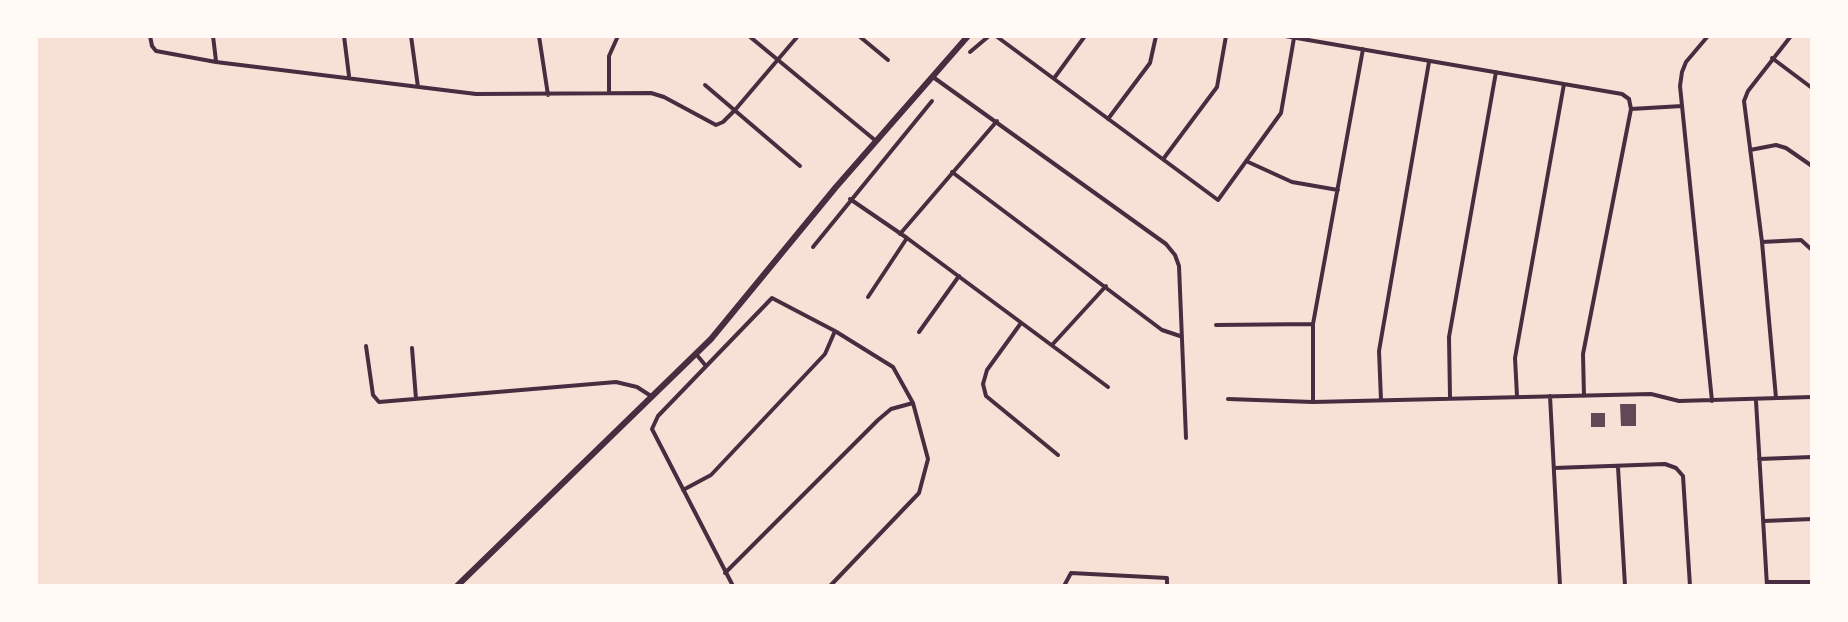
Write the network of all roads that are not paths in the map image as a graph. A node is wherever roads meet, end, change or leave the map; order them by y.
1 (150, 36) edge
2 (213, 36) edge
3 (344, 36) edge
4 (411, 36) edge
5 (539, 36) edge
6 (618, 36) edge
7 (749, 36) edge
8 (798, 36) edge
9 (859, 36) edge
10 (968, 36) edge
11 (989, 36) edge
12 (996, 36) edge
13 (1085, 36) edge
14 (1156, 36) edge
15 (1226, 36) edge
16 (1285, 36) edge
17 (1708, 36) edge
18 (1791, 36) edge
19 (1294, 38) edge
20 (1363, 49) junction
21 (970, 52) dead end
22 (1772, 58) junction
23 (777, 60) junction
24 (888, 60) dead end
25 (1429, 61) junction
26 (216, 62) junction
27 (1496, 72) junction
28 (349, 76) junction
29 (933, 77) junction
30 (1055, 77) junction
31 (1564, 84) junction
32 (705, 85) dead end
33 (418, 87) junction
34 (1812, 88) edge
35 (609, 92) junction
36 (548, 95) junction
37 (932, 101) dead end
38 (1682, 106) junction
39 (1631, 109) junction
40 (735, 110) junction
41 (1108, 119) junction
42 (997, 121) junction
43 (876, 141) junction
44 (1750, 150) junction
45 (1164, 158) junction
46 (1246, 161) junction
47 (800, 166) dead end
48 (1812, 166) edge
49 (952, 172) junction
50 (1338, 190) junction
51 (850, 199) junction
52 (900, 234) junction
53 (907, 238) junction
54 (1762, 242) junction
55 (813, 247) dead end
56 (1812, 250) edge
57 (959, 276) junction
58 (1106, 286) junction
59 (868, 297) dead end
60 (1021, 323) junction
61 (1313, 324) junction
62 (1216, 325) dead end
63 (835, 331) junction
64 (919, 332) dead end
65 (1181, 336) junction
66 (1052, 345) junction
67 (366, 346) dead end
68 (412, 348) dead end
69 (696, 354) junction
70 (706, 366) junction
71 (1108, 387) dead end
72 (1517, 396) junction
73 (1550, 396) junction
74 (1584, 396) junction
75 (653, 397) junction
76 (1450, 397) junction
77 (1812, 397) edge
78 (1776, 398) junction
79 (416, 399) junction
80 (1228, 399) dead end
81 (1381, 400) junction
82 (1756, 400) junction
83 (1712, 401) junction
84 (1313, 402) junction
85 (913, 403) junction
86 (1186, 438) dead end
87 (1058, 455) dead end
88 (1812, 457) edge
89 (1759, 459) junction
90 (1618, 467) junction
91 (1554, 468) junction
92 (683, 490) junction
93 (1812, 519) edge
94 (1764, 521) junction
95 (725, 573) junction
96 (1812, 582) edge
97 (1767, 584) edge
98 (457, 586) edge
99 (733, 586) edge
100 (830, 586) edge
101 (1064, 586) edge
102 (1167, 586) edge
103 (1560, 586) edge
104 (1625, 586) edge
105 (1690, 586) edge

1 - 26 street
2 - 26 street
3 - 28 street
4 - 33 street
5 - 36 street
6 - 35 street
7 - 23 street
8 - 23 street
9 - 24 street
10 - 29 main road
11 - 21 street
12 - 30 street
13 - 30 street
14 - 41 street
15 - 45 street
16 - 19 street
17 - 38 street
18 - 22 street
19 - 20 street
19 - 46 street
20 - 25 street
20 - 50 street
22 - 34 street
22 - 44 street
23 - 40 street
23 - 43 street
25 - 27 street
25 - 81 street
26 - 28 street
27 - 31 street
27 - 76 street
28 - 33 street
29 - 42 street
29 - 43 main road
30 - 41 street
31 - 39 street
31 - 72 street
32 - 40 street
33 - 36 street
35 - 36 street
35 - 40 street
37 - 51 street
38 - 39 street
38 - 83 street
39 - 74 street
40 - 47 street
41 - 45 street
42 - 49 street
42 - 65 street
43 - 69 main road
44 - 48 street
44 - 54 street
45 - 46 street
46 - 50 street
49 - 52 street
49 - 58 street
50 - 61 street
51 - 52 street
51 - 55 street
52 - 53 street
53 - 57 street
53 - 59 street
54 - 56 street
54 - 78 street
57 - 60 street
57 - 64 street
58 - 65 street
58 - 66 street
60 - 66 street
60 - 87 street
61 - 62 street
61 - 84 street
63 - 70 street
63 - 85 street
63 - 92 street
65 - 86 street
66 - 71 street
67 - 79 street
68 - 79 street
69 - 70 street
69 - 75 main road
70 - 92 street
72 - 73 street
72 - 76 street
73 - 74 street
73 - 91 street
74 - 83 street
75 - 79 street
75 - 98 main road
76 - 81 street
77 - 78 street
78 - 82 street
80 - 84 street
81 - 84 street
82 - 83 street
82 - 89 street
85 - 95 street
85 - 100 street
88 - 89 street
89 - 94 street
90 - 91 street
90 - 104 street
90 - 105 street
91 - 103 street
92 - 95 street
93 - 94 street
94 - 97 street
95 - 99 street
96 - 97 street
101 - 102 street

